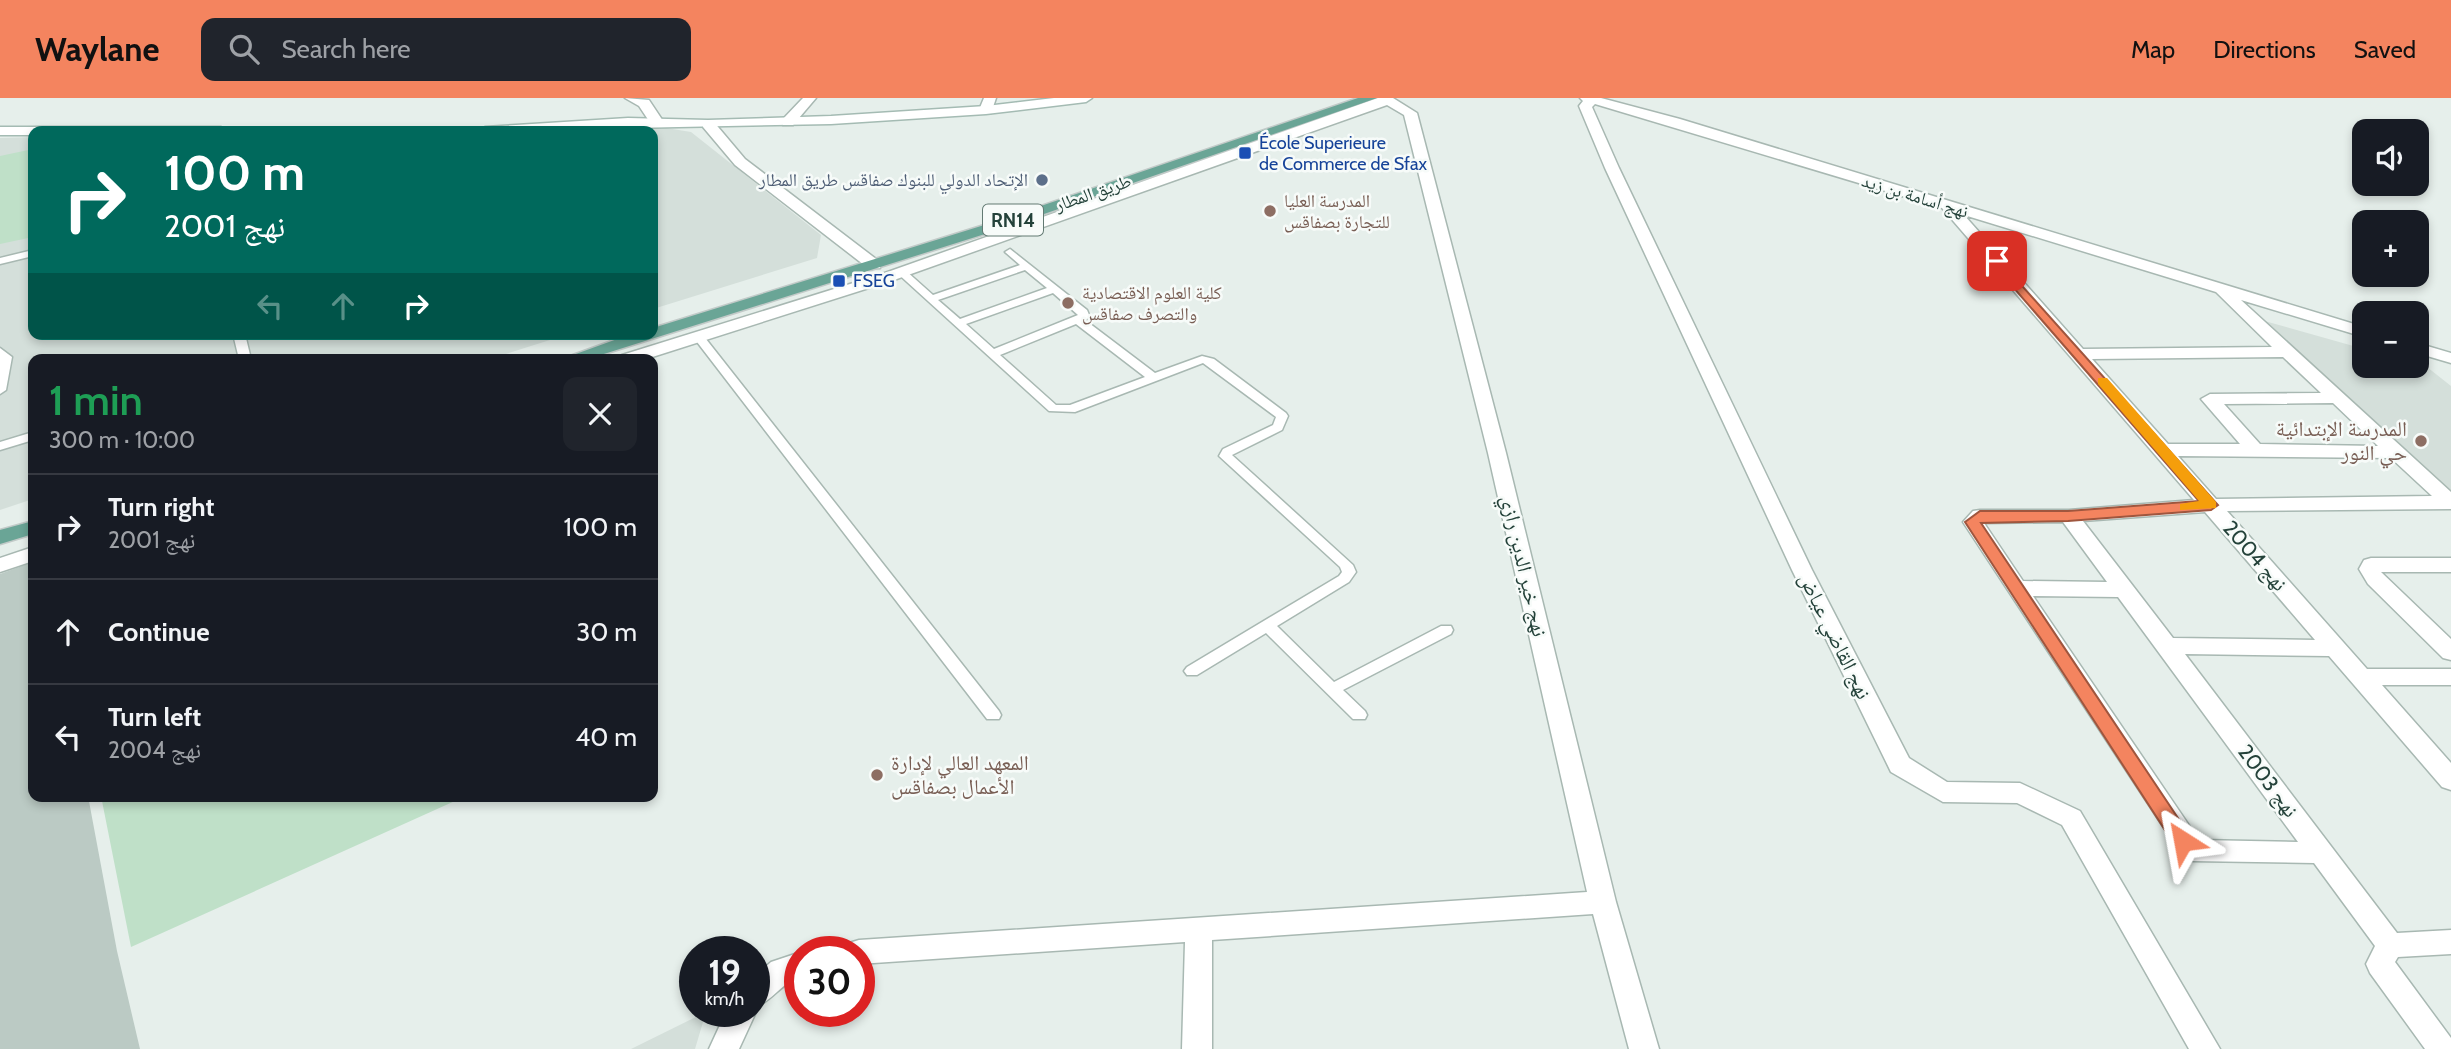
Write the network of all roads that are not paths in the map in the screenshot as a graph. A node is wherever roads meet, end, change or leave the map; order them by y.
1 (631, 98) edge
2 (810, 98) edge
3 (1086, 98) edge
4 (1381, 99) edge
5 (1589, 99) edge
6 (988, 104) edge
7 (656, 121) junction
8 (788, 122) junction
9 (708, 124) junction
10 (570, 126) edge
11 (0, 131) edge
12 (28, 131) edge
13 (1948, 206) junction
14 (1010, 252) dead end
15 (28, 254) edge
16 (0, 261) edge
17 (874, 265) junction
18 (1027, 266) junction
19 (894, 274) junction
20 (1055, 289) junction
21 (2220, 289) junction
22 (930, 299) junction
23 (1079, 321) junction
24 (958, 323) junction
25 (2352, 328) edge
26 (658, 332) edge
27 (698, 336) junction
28 (632, 340) edge
29 (0, 351) edge
30 (2287, 352) junction
31 (2429, 352) edge
32 (586, 354) edge
33 (643, 354) edge
34 (992, 354) junction
35 (2079, 354) junction
36 (2451, 358) edge
37 (1153, 377) junction
38 (0, 390) edge
39 (2337, 398) junction
40 (28, 438) edge
41 (0, 446) edge
42 (2163, 450) junction
43 (2255, 450) junction
44 (2397, 452) junction
45 (2450, 502) edge
46 (2211, 505) junction
47 (2068, 516) junction
48 (28, 529) edge
49 (0, 537) edge
50 (28, 556) edge
51 (0, 565) edge
52 (2451, 565) edge
53 (2015, 588) junction
54 (2124, 590) junction
55 (1268, 625) junction
56 (1446, 630) dead end
57 (2443, 635) edge
58 (2167, 646) junction
59 (2333, 648) junction
60 (2451, 652) edge
61 (1192, 671) dead end
62 (2358, 677) junction
63 (2451, 677) edge
64 (1333, 689) junction
65 (993, 715) dead end
66 (1359, 715) dead end
67 (2451, 780) edge
68 (2322, 853) junction
69 (1603, 902) junction
70 (1199, 929) junction
71 (2451, 942) edge
72 (2390, 945) junction
73 (875, 951) edge
74 (784, 970) edge
75 (770, 981) edge
76 (732, 1027) edge
77 (724, 1049) edge
78 (1197, 1049) edge
79 (1644, 1049) edge
80 (2205, 1049) edge
81 (2442, 1049) edge

1 - 7 street
2 - 8 street
3 - 6 street
4 - 17 main road, طريق المطار / RN14
4 - 19 street
4 - 69 street, نهج خير الدين رازي
5 - 13 street, نهج أسامة بن زيد
5 - 80 street, نهج القاضي عياض
6 - 8 street
7 - 9 street
7 - 10 street
8 - 9 street
9 - 17 street
11 - 12 street
13 - 21 street, نهج أسامة بن زيد
13 - 35 street, نهج 2004
14 - 18 lane
15 - 16 lane
17 - 19 street
17 - 26 main road, طريق المطار / RN14
18 - 20 lane
18 - 22 lane
19 - 22 lane
19 - 27 street
20 - 23 lane
20 - 24 lane
21 - 25 street, نهج أسامة بن زيد
21 - 30 street
22 - 24 lane
23 - 34 lane
23 - 37 lane
24 - 34 lane
27 - 33 street
27 - 65 lane
28 - 32 main road, طريق المطار / RN14
29 - 38 lane
30 - 35 street
30 - 39 street
31 - 36 street
34 - 37 lane
35 - 42 street, نهج 2004
37 - 55 lane
39 - 43 street
39 - 44 street
40 - 41 lane
42 - 43 street
42 - 46 street, نهج 2004
43 - 44 street
44 - 45 street
45 - 46 street
46 - 47 street
46 - 59 street, نهج 2004
47 - 53 street
47 - 54 street, نهج 2003
48 - 49 main road
50 - 51 street
52 - 57 street
53 - 54 street
53 - 68 street
54 - 58 street, نهج 2003
55 - 61 lane
55 - 64 lane
56 - 64 lane
57 - 60 street
58 - 59 street
58 - 68 street, نهج 2003
59 - 62 street, نهج 2004
62 - 63 street
62 - 67 street, نهج 2004
64 - 66 lane
68 - 72 street, نهج 2003
69 - 70 street
69 - 79 street, نهج خير الدين رازي
70 - 73 street
70 - 78 street
71 - 72 street
72 - 81 street
74 - 75 street
76 - 77 street

